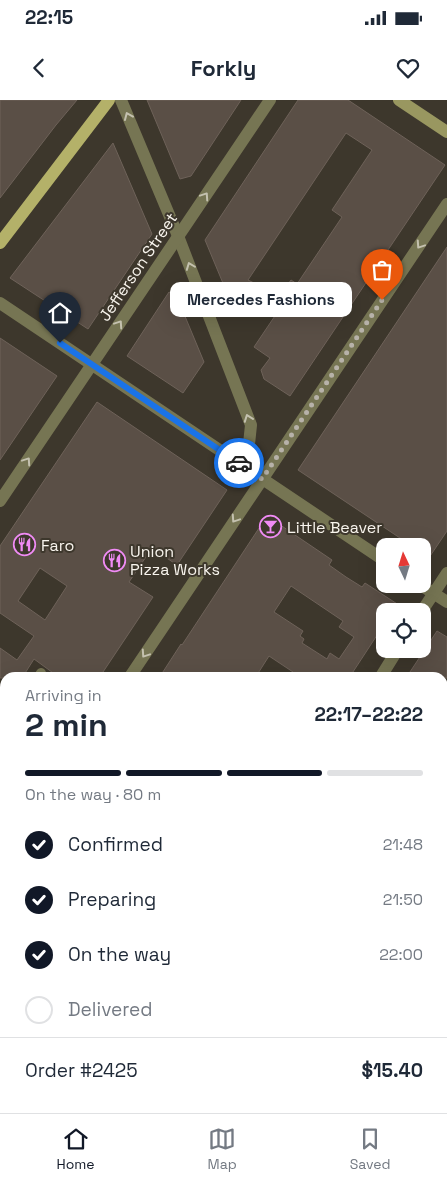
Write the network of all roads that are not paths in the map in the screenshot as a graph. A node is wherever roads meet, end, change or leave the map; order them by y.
1 (109, 100) edge
2 (121, 100) edge
3 (270, 100) edge
4 (399, 100) edge
5 (446, 131) edge
6 (447, 204) edge
7 (178, 236) junction
8 (0, 243) edge
9 (0, 302) edge
10 (92, 364) junction
11 (236, 461) junction
12 (262, 479) junction
13 (0, 502) edge
14 (376, 555) edge
15 (447, 573) edge
16 (433, 593) junction
17 (447, 602) edge
18 (427, 603) edge
19 (392, 658) edge
20 (134, 672) edge
21 (384, 672) edge

1 - 8 main road
7 -> 2 street
7 -> 3 street, Jefferson Street
4 - 5 main road
6 -> 12 street
10 -> 7 street, Jefferson Street
11 -> 7 street
9 - 10 street
10 - 11 street
13 -> 10 street, Jefferson Street
11 - 12 street
12 - 14 street
12 -> 20 street
15 - 16 street
16 - 17 street
16 - 18 street
19 - 21 street

